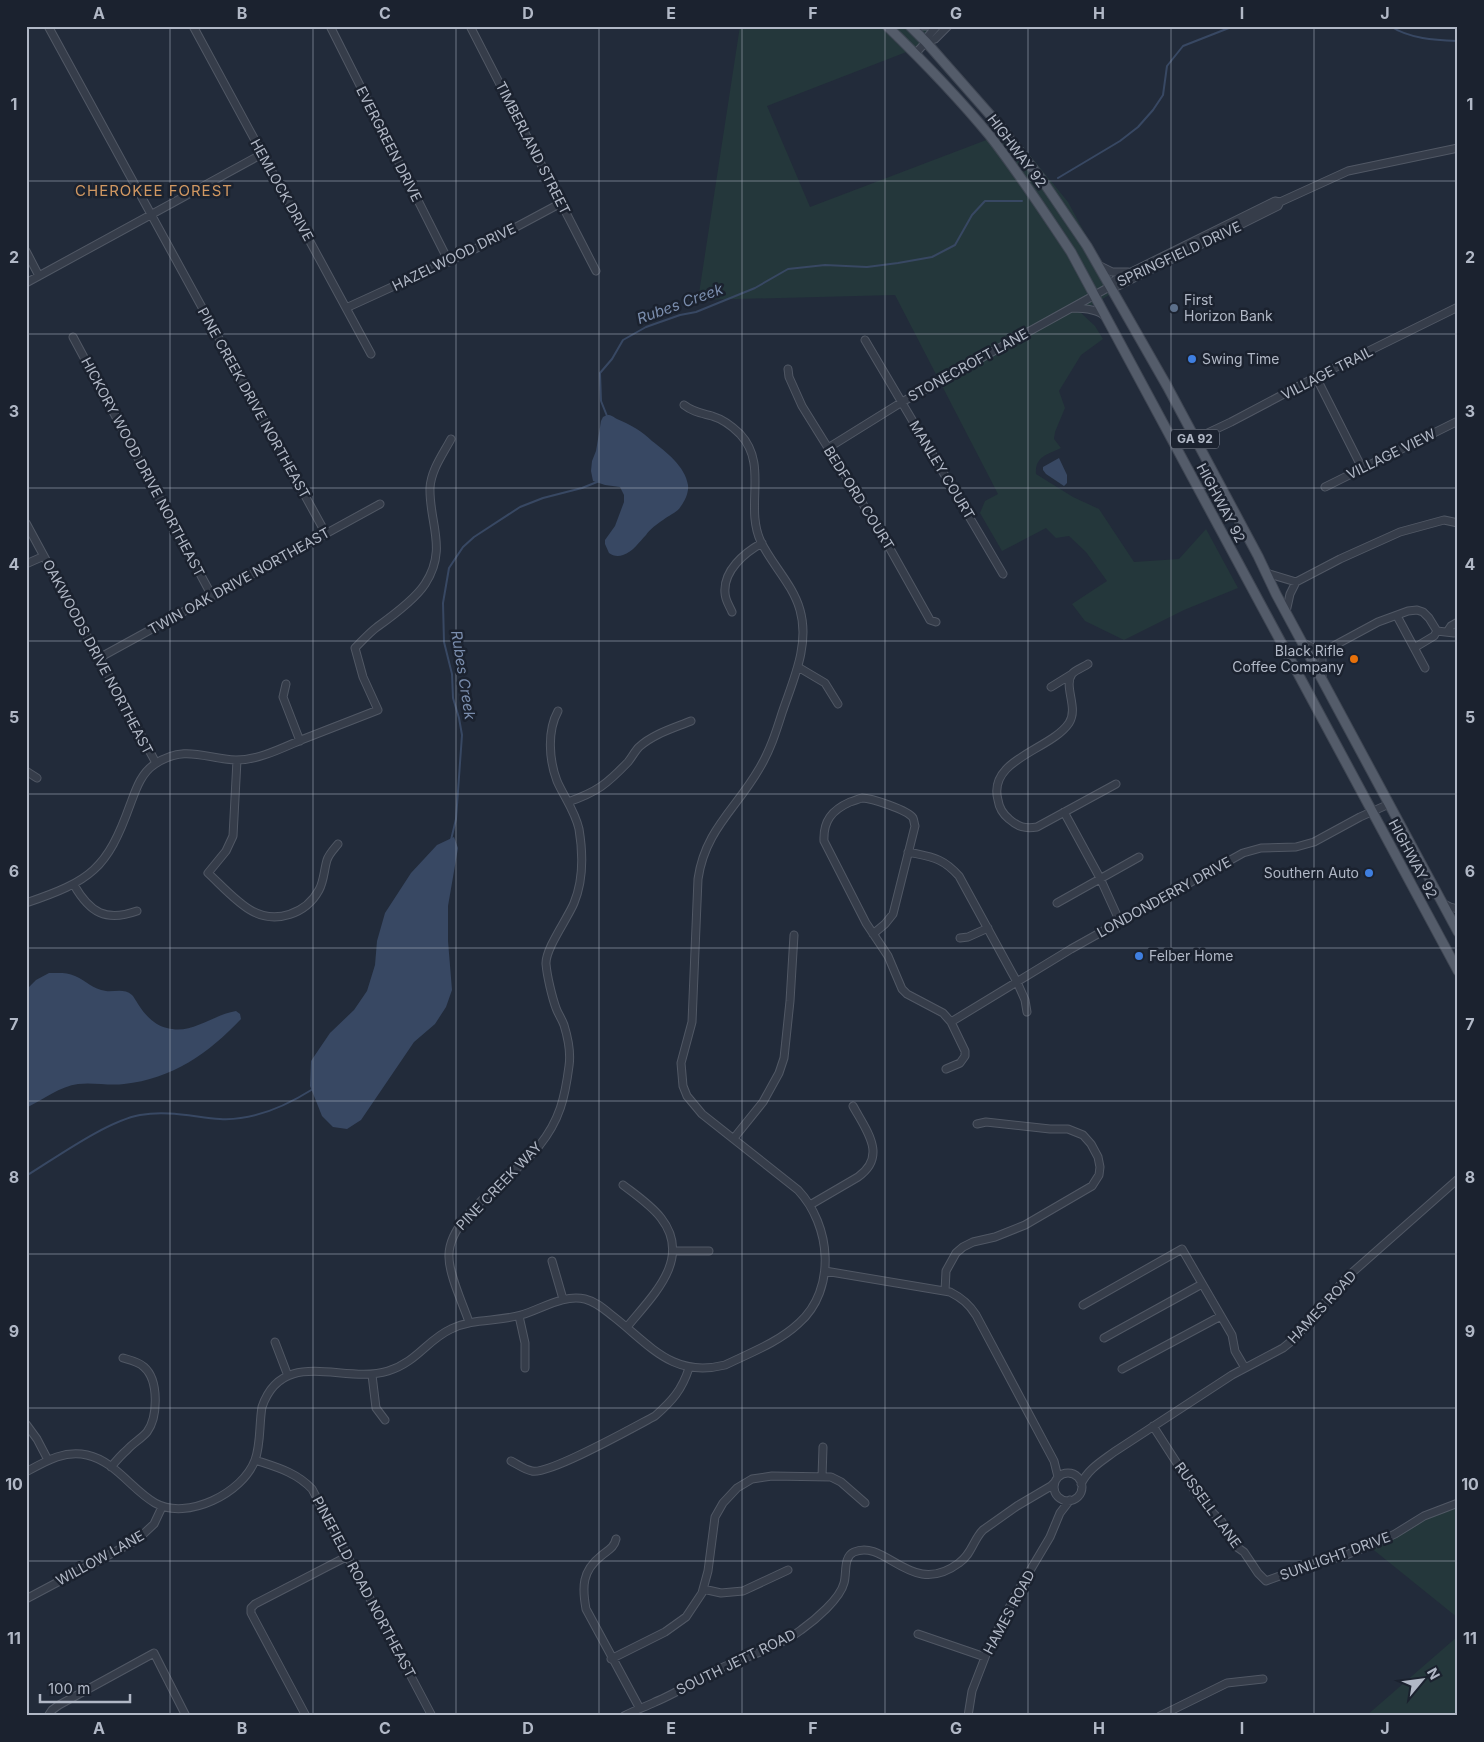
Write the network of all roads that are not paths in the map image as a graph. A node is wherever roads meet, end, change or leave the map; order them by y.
1 (48, 26) edge
2 (193, 26) edge
3 (330, 26) edge
4 (470, 26) edge
5 (887, 26) edge
6 (910, 26) edge
7 (916, 26) edge
8 (929, 26) edge
9 (938, 26) edge
10 (948, 26) edge
11 (926, 42) junction
12 (915, 54) junction
13 (1458, 148) edge
14 (262, 154) junction
15 (1280, 202) junction
16 (560, 203) junction
17 (151, 216) junction
18 (26, 251) edge
19 (449, 262) junction
20 (1100, 266) junction
21 (596, 271) dead end
22 (1133, 271) junction
23 (39, 276) junction
24 (26, 283) edge
25 (1111, 286) junction
26 (1094, 294) junction
27 (1458, 307) edge
28 (346, 308) junction
29 (1072, 308) junction
30 (1107, 318) junction
31 (74, 338) dead end
32 (865, 340) dead end
33 (370, 354) dead end
34 (788, 369) dead end
35 (1316, 377) junction
36 (902, 402) junction
37 (684, 405) dead end
38 (1458, 421) edge
39 (451, 439) dead end
40 (1195, 439) junction
41 (828, 448) junction
42 (1362, 468) junction
43 (1325, 487) dead end
44 (380, 504) dead end
45 (26, 523) edge
46 (1458, 523) edge
47 (326, 534) junction
48 (762, 543) junction
49 (44, 556) junction
50 (26, 564) edge
51 (1266, 573) junction
52 (1004, 574) dead end
53 (1296, 582) junction
54 (212, 596) junction
55 (732, 612) dead end
56 (1286, 612) junction
57 (1397, 616) junction
58 (936, 622) dead end
59 (1458, 622) edge
60 (1437, 631) junction
61 (1458, 631) edge
62 (1448, 632) junction
63 (1303, 643) junction
64 (1414, 648) junction
65 (1328, 649) junction
66 (98, 658) junction
67 (1088, 664) dead end
68 (798, 667) junction
69 (1425, 668) dead end
70 (1072, 674) junction
71 (1322, 680) junction
72 (286, 684) dead end
73 (1051, 687) dead end
74 (838, 704) dead end
75 (558, 711) dead end
76 (691, 721) dead end
77 (300, 740) junction
78 (237, 760) junction
79 (156, 763) junction
80 (26, 771) edge
81 (37, 778) dead end
82 (1116, 784) dead end
83 (568, 802) junction
84 (1389, 804) junction
85 (1064, 812) junction
86 (1372, 812) junction
87 (338, 844) dead end
88 (908, 852) junction
89 (1139, 857) dead end
90 (1100, 878) junction
91 (74, 885) junction
92 (26, 902) edge
93 (1057, 903) dead end
94 (1442, 903) junction
95 (1458, 909) edge
96 (137, 911) dead end
97 (1120, 922) junction
98 (988, 928) junction
99 (1458, 932) edge
100 (874, 934) junction
101 (794, 935) dead end
102 (960, 938) dead end
103 (1458, 971) edge
104 (1017, 982) junction
105 (1027, 1012) dead end
106 (951, 1022) junction
107 (946, 1069) dead end
108 (853, 1106) dead end
109 (977, 1124) dead end
110 (734, 1138) junction
111 (1458, 1179) edge
112 (623, 1185) dead end
113 (810, 1205) junction
114 (673, 1251) junction
115 (708, 1252) dead end
116 (552, 1261) dead end
117 (825, 1271) junction
118 (1202, 1284) junction
119 (945, 1291) junction
120 (563, 1299) junction
121 (1082, 1306) dead end
122 (519, 1316) junction
123 (1221, 1316) junction
124 (469, 1322) junction
125 (627, 1327) junction
126 (1104, 1338) dead end
127 (275, 1342) dead end
128 (123, 1358) dead end
129 (525, 1368) dead end
130 (689, 1368) junction
131 (1245, 1368) junction
132 (1122, 1369) dead end
133 (372, 1375) junction
134 (288, 1376) junction
135 (385, 1420) dead end
136 (26, 1424) edge
137 (1153, 1426) junction
138 (823, 1447) dead end
139 (48, 1460) junction
140 (254, 1460) junction
141 (513, 1462) dead end
142 (1055, 1464) junction
143 (1096, 1465) junction
144 (111, 1467) junction
145 (26, 1472) edge
146 (1071, 1474) junction
147 (822, 1477) junction
148 (1056, 1480) junction
149 (1081, 1484) junction
150 (1040, 1493) junction
151 (1057, 1495) junction
152 (1070, 1500) junction
153 (865, 1503) dead end
154 (1458, 1503) edge
155 (162, 1507) junction
156 (1060, 1513) junction
157 (616, 1539) dead end
158 (348, 1556) junction
159 (788, 1570) dead end
160 (1266, 1581) joint
161 (703, 1589) junction
162 (26, 1599) edge
163 (918, 1634) dead end
164 (985, 1657) junction
165 (612, 1659) junction
166 (1263, 1679) dead end
167 (639, 1708) junction
168 (48, 1716) edge
169 (186, 1716) edge
170 (306, 1716) edge
171 (432, 1716) edge
172 (624, 1716) edge
173 (968, 1716) edge
174 (1160, 1716) edge

1 - 17 street, PINE CREEK DRIVE NORTHEAST
2 - 14 street, HEMLOCK DRIVE
3 - 19 street, EVERGREEN DRIVE
4 - 16 street, TIMBERLAND STREET
5 - 12 main road, HIGHWAY 92 / GA 92
6 - 11 main road, HIGHWAY 92 / GA 92
7 - 8 street
9 - 11 street
10 - 11 street
11 - 12 street
11 - 20 main road, HIGHWAY 92 / GA 92
12 - 26 main road, HIGHWAY 92 / GA 92
13 - 15 street, SPRINGFIELD DRIVE
14 - 17 street
14 - 28 street, HEMLOCK DRIVE
15 - 22 street, SPRINGFIELD DRIVE
15 - 25 street, SPRINGFIELD DRIVE
16 - 19 street, HAZELWOOD DRIVE
16 - 21 street, TIMBERLAND STREET
17 - 23 street
17 - 47 street, PINE CREEK DRIVE NORTHEAST
18 - 23 street
19 - 28 street, HAZELWOOD DRIVE
20 - 22 street
20 - 25 main road, HIGHWAY 92 / GA 92
22 - 25 street, SPRINGFIELD DRIVE
23 - 24 street
25 - 26 street, STONECROFT LANE
25 - 40 main road, HIGHWAY 92 / GA 92
26 - 29 street, STONECROFT LANE
26 - 30 main road, HIGHWAY 92 / GA 92
27 - 35 street, VILLAGE TRAIL
28 - 33 street, HEMLOCK DRIVE
29 - 30 street
29 - 36 street, STONECROFT LANE
30 - 86 main road, HIGHWAY 92 / GA 92
31 - 54 street, HICKORY WOOD DRIVE NORTHEAST
32 - 36 street, MANLEY COURT
34 - 41 street, BEDFORD COURT
35 - 40 street, VILLAGE TRAIL
35 - 42 street
36 - 41 street, STONECROFT LANE
36 - 52 street, MANLEY COURT
37 - 48 street
38 - 42 street, VILLAGE VIEW
39 - 77 street
40 - 51 main road, HIGHWAY 92 / GA 92
41 - 58 street, BEDFORD COURT
42 - 43 street, VILLAGE VIEW
44 - 47 street, TWIN OAK DRIVE NORTHEAST
45 - 49 street, OAKWOODS DRIVE NORTHEAST
46 - 53 street
47 - 54 street, TWIN OAK DRIVE NORTHEAST
48 - 55 street
48 - 68 street
49 - 50 street
49 - 66 street, OAKWOODS DRIVE NORTHEAST
51 - 53 street
51 - 56 main road, HIGHWAY 92 / GA 92
53 - 56 street
54 - 66 street, TWIN OAK DRIVE NORTHEAST
56 - 63 main road, HIGHWAY 92 / GA 92
57 - 60 street
57 - 64 street
57 - 65 street
59 - 62 street
60 - 62 street
60 - 64 street
61 - 62 street
63 - 65 street
63 - 71 main road, HIGHWAY 92 / GA 92
64 - 69 street
65 - 71 street
66 - 79 street, OAKWOODS DRIVE NORTHEAST
67 - 70 street
68 - 74 street
68 - 110 street
70 - 73 street
70 - 85 street
71 - 84 main road, HIGHWAY 92 / GA 92
72 - 77 street
75 - 83 street, PINE CREEK WAY
76 - 83 street
77 - 78 street
78 - 79 street
78 - 87 street
79 - 91 street
80 - 81 street
82 - 85 street
83 - 124 street, PINE CREEK WAY
84 - 86 street, LONDONDERRY DRIVE
84 - 94 main road, HIGHWAY 92 / GA 92
85 - 90 street
86 - 97 street, LONDONDERRY DRIVE
86 - 103 main road, HIGHWAY 92 / GA 92
88 - 98 street
88 - 100 street
88 - 100 street
89 - 90 street
90 - 93 street
90 - 97 street
91 - 92 street
91 - 96 street
94 - 95 street
94 - 99 main road, HIGHWAY 92 / GA 92
97 - 104 street, LONDONDERRY DRIVE
98 - 102 street
98 - 104 street
100 - 106 street
101 - 110 street
104 - 105 street
104 - 106 street, LONDONDERRY DRIVE
106 - 107 street
108 - 113 street
109 - 119 street
110 - 113 street
111 - 131 street, HAMES ROAD
112 - 114 street
113 - 117 street
114 - 115 street
114 - 125 street
116 - 120 street
117 - 119 street
117 - 130 street
118 - 121 street
118 - 123 street
118 - 126 street
119 - 142 street
120 - 122 street
120 - 125 street
122 - 124 street
122 - 129 street
123 - 131 street
123 - 132 street
124 - 133 street
125 - 130 street
127 - 134 street
128 - 144 street
130 - 141 street
131 - 137 street, HAMES ROAD
133 - 134 street
133 - 135 street
134 - 140 street
136 - 139 street
137 - 143 street, HAMES ROAD
137 - 160 street, RUSSELL LANE
138 - 147 street
139 - 144 street
139 - 145 street
140 - 155 street
140 - 158 street, PINEFIELD ROAD NORTHEAST
142 - 146 street
142 - 148 street
143 - 146 street, HAMES ROAD
143 - 149 street, HAMES ROAD
144 - 155 street
146 - 148 street
146 - 149 street
147 - 153 street
147 - 161 street
148 - 150 street, SOUTH JETT ROAD
148 - 151 street
149 - 152 street
150 - 151 street, SOUTH JETT ROAD
150 - 167 street, SOUTH JETT ROAD
151 - 152 street
151 - 156 street, HAMES ROAD
152 - 156 street, HAMES ROAD
154 - 160 street, SUNLIGHT DRIVE
155 - 162 street, WILLOW LANE
156 - 164 street, HAMES ROAD
157 - 165 street
158 - 170 street
158 - 171 street, PINEFIELD ROAD NORTHEAST
159 - 161 street
161 - 165 street
163 - 164 street
164 - 173 street, HAMES ROAD
165 - 167 street
166 - 174 street
167 - 172 street, SOUTH JETT ROAD
168 - 169 street

